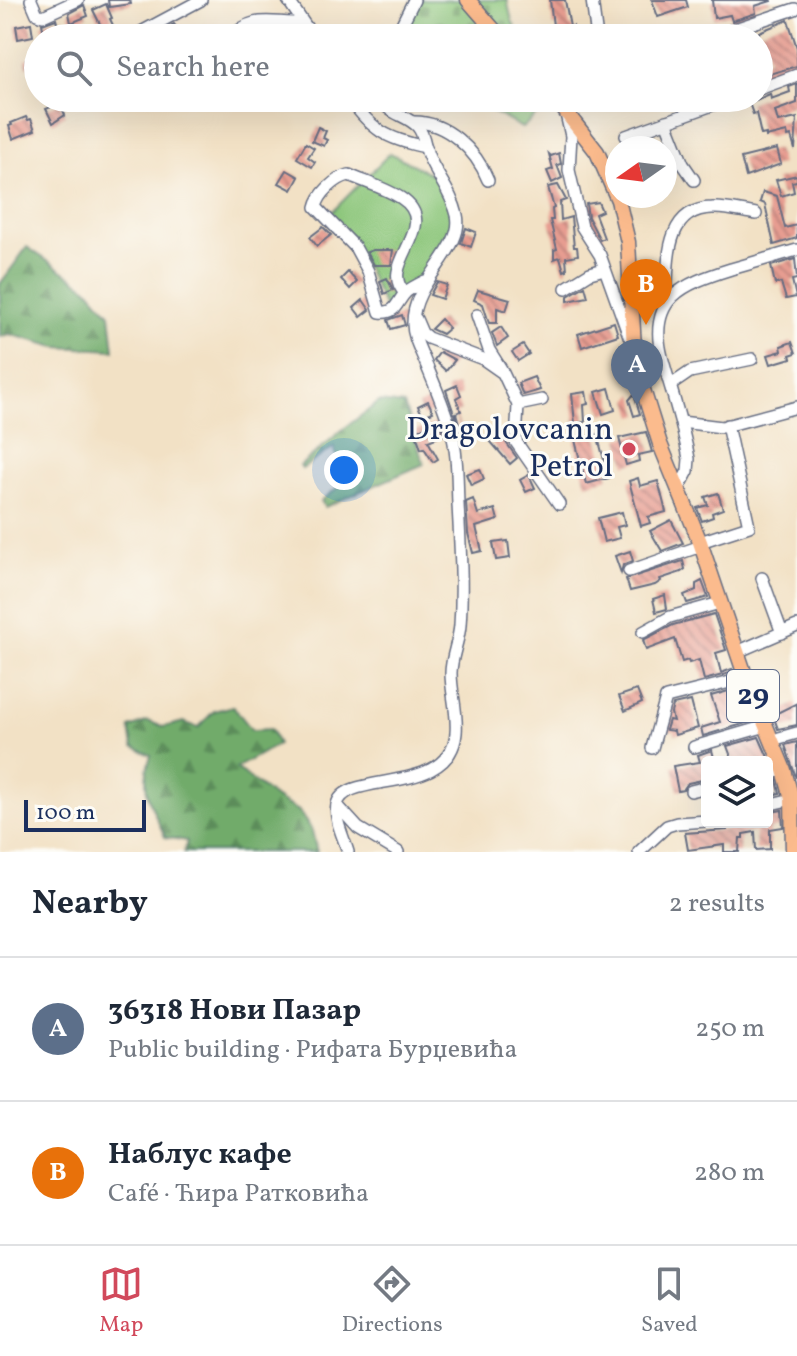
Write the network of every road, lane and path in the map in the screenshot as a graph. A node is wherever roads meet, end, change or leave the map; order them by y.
1 (31, 0) edge
2 (78, 0) edge
3 (201, 0) edge
4 (288, 0) edge
5 (414, 0) edge
6 (468, 0) edge
7 (592, 0) edge
8 (794, 8) edge
9 (156, 24) edge
10 (255, 24) edge
11 (281, 24) edge
12 (303, 24) edge
13 (402, 24) edge
14 (489, 24) edge
15 (595, 24) edge
16 (748, 24) edge
17 (797, 75) edge
18 (773, 84) edge
19 (359, 112) edge
20 (393, 112) edge
21 (563, 112) edge
22 (566, 112) edge
23 (692, 112) edge
24 (666, 121) junction
25 (413, 122) junction
26 (626, 136) dead end
27 (426, 147) junction
28 (488, 180) dead end
29 (694, 180) dead end
30 (756, 214) dead end
31 (797, 250) edge
32 (604, 269) junction
33 (425, 280) junction
34 (566, 288) dead end
35 (405, 293) junction
36 (666, 303) junction
37 (415, 308) junction
38 (477, 315) dead end
39 (633, 336) junction
40 (752, 359) dead end
41 (503, 373) junction
42 (671, 385) junction
43 (542, 400) dead end
44 (518, 405) junction
45 (797, 407) edge
46 (681, 422) junction
47 (727, 425) junction
48 (678, 490) junction
49 (559, 504) dead end
50 (700, 544) junction
51 (629, 571) dead end
52 (762, 578) dead end
53 (720, 603) junction
54 (797, 626) edge
55 (643, 632) dead end
56 (782, 633) junction
57 (737, 652) junction
58 (746, 678) junction
59 (769, 733) junction
60 (797, 733) edge
61 (694, 747) dead end
62 (652, 748) dead end
63 (784, 770) junction
64 (773, 773) edge
65 (701, 788) edge
66 (691, 791) dead end
67 (792, 799) junction
68 (773, 804) edge
69 (337, 805) junction
70 (701, 821) edge
71 (795, 826) edge
72 (348, 852) edge
73 (398, 852) edge
74 (639, 852) edge
75 (793, 852) edge

1 - 2 street
3 - 9 street
4 - 12 street
5 - 13 street
6 - 14 main road
7 - 15 street
8 - 16 street
10 - 11 street
17 - 18 street
19 - 27 street
20 - 25 street
21 - 32 street
22 - 39 main road, 29
23 - 24 street
24 - 26 street
24 - 29 street
25 - 27 street
25 - 28 street
27 - 33 street
30 - 36 street
31 - 36 street
32 - 34 street
32 - 39 street
33 - 35 street
33 - 37 street
35 - 35 street
36 - 42 street
37 - 41 street
37 - 69 street
38 - 41 street
39 - 48 main road, 29
40 - 42 street
41 - 44 street
42 - 46 street
43 - 44 street
44 - 49 street
45 - 47 street
46 - 47 street
46 - 48 street
47 - 50 street
48 - 50 main road, 29
50 - 51 street
50 - 53 main road, 29
52 - 56 street
53 - 55 street
53 - 57 main road, 29
54 - 56 street
56 - 57 street
57 - 58 main road, 29
58 - 59 main road, 29
58 - 62 street
59 - 60 street
59 - 61 street
59 - 63 main road, 29
63 - 64 street
63 - 67 main road, 29
65 - 66 street
67 - 68 street
67 - 71 main road, 29
69 - 72 street
69 - 73 street
70 - 74 street
71 - 75 main road, 29

